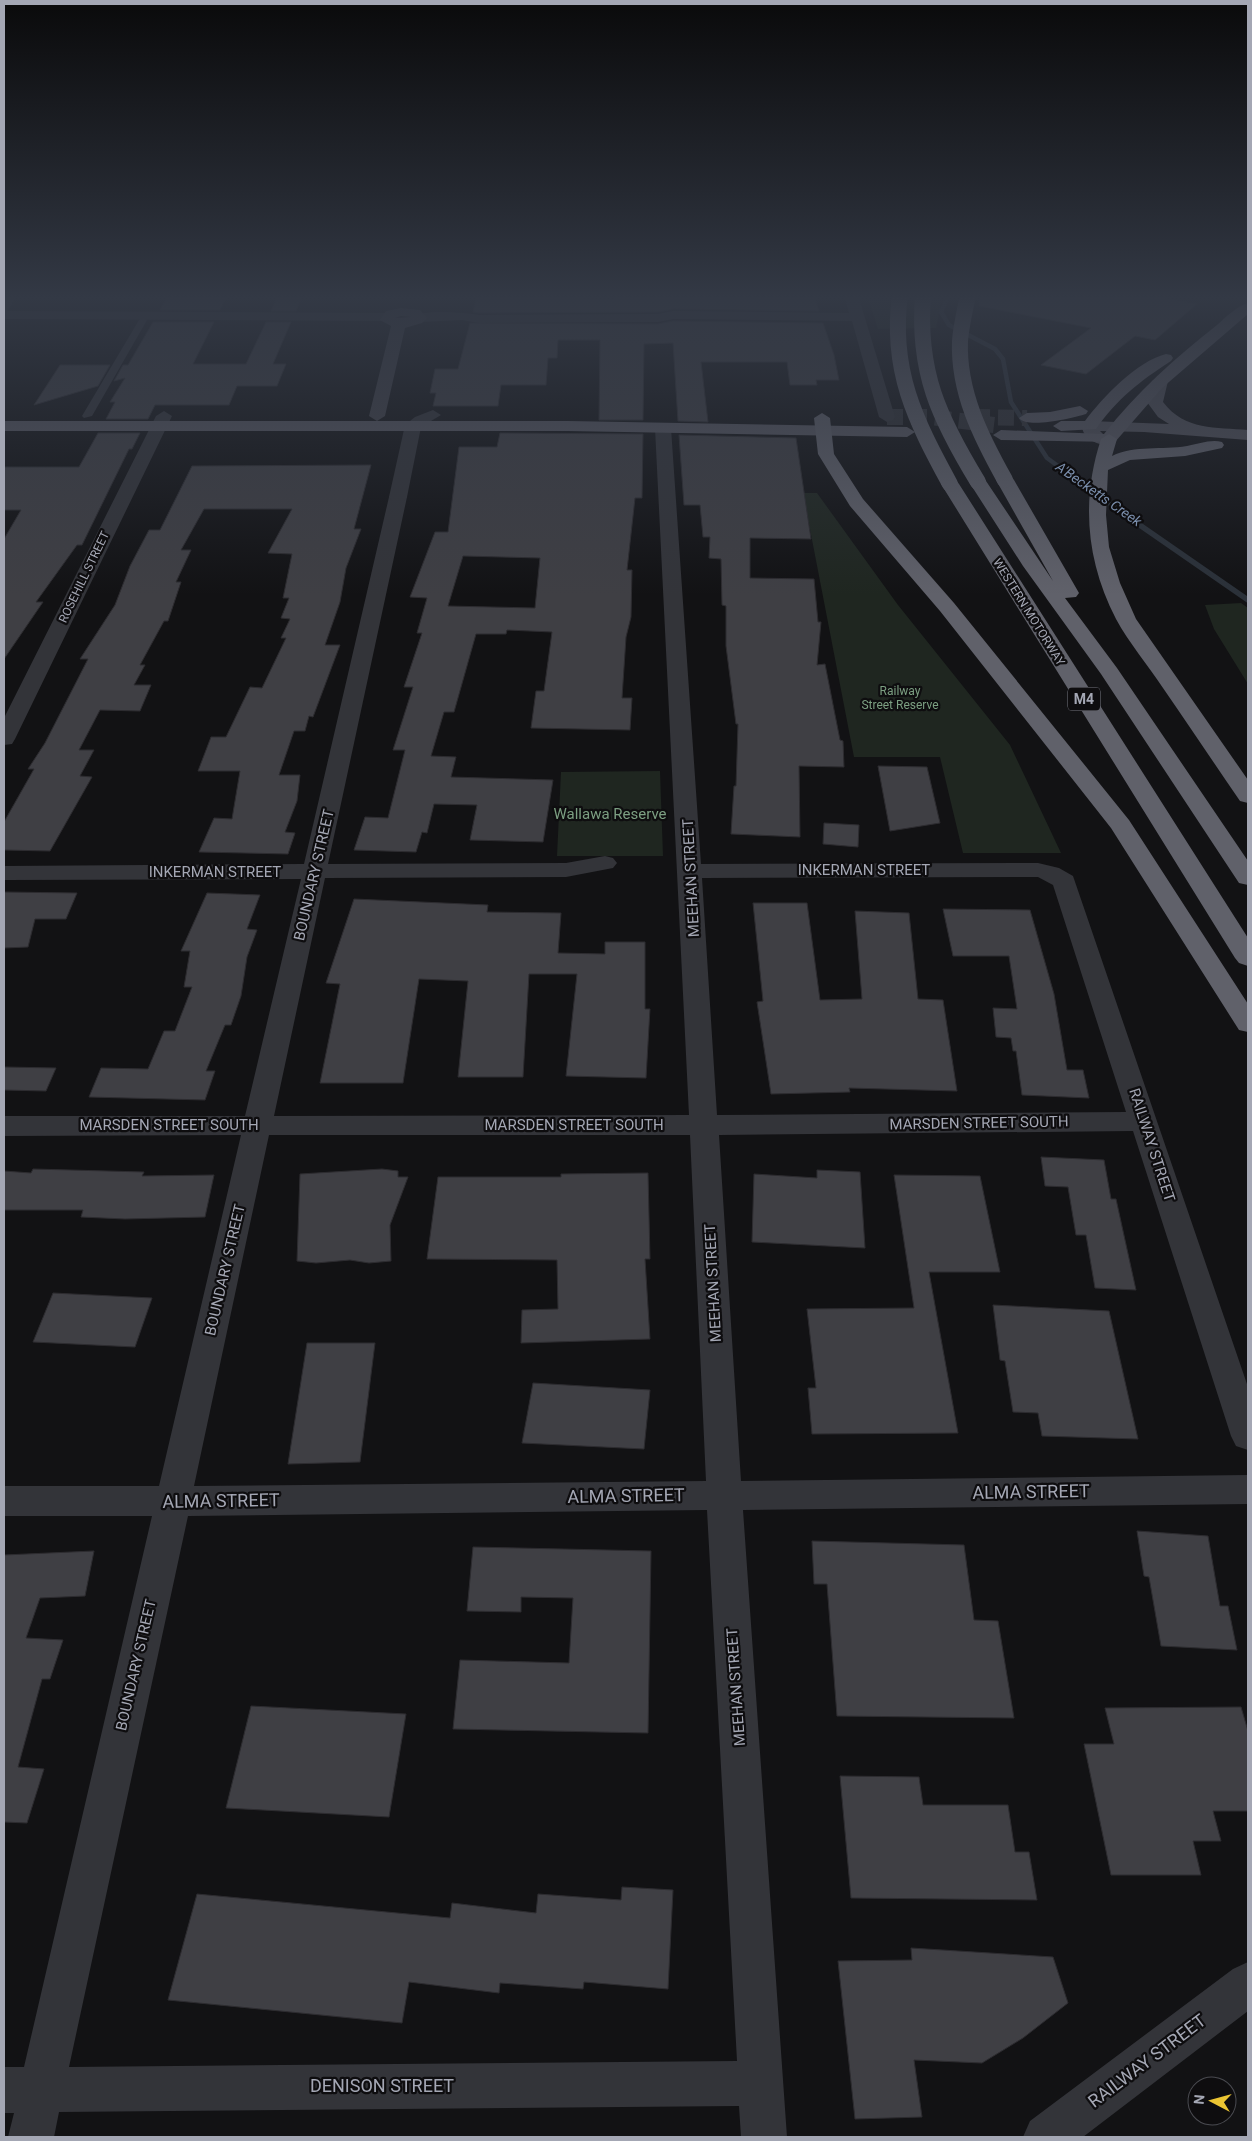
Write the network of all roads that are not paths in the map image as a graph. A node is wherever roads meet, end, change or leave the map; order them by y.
1 (97, 395) edge
2 (385, 395) edge
3 (880, 395) edge
4 (908, 395) edge
5 (933, 395) edge
6 (967, 395) edge
7 (1116, 395) edge
8 (1146, 395) edge
9 (1156, 395) edge
10 (1108, 402) junction
11 (4, 415) edge
12 (433, 415) junction
13 (87, 416) junction
14 (886, 417) joint
15 (1027, 418) tunnel mouth
16 (162, 421) junction
17 (379, 421) junction
18 (822, 424) junction
19 (4, 426) edge
20 (1070, 426) junction
21 (663, 428) junction
22 (412, 429) junction
23 (998, 430) tunnel mouth
24 (1191, 430) junction
25 (907, 432) tunnel mouth
26 (1104, 432) junction
27 (1248, 435) edge
28 (1216, 445) junction
29 (1248, 449) edge
30 (1100, 468) junction
31 (1110, 672) junction
32 (4, 739) edge
33 (1248, 796) edge
34 (604, 863) dead end
35 (1038, 870) joint
36 (690, 871) junction
37 (315, 872) junction
38 (4, 873) edge
39 (1248, 878) edge
40 (1248, 958) edge
41 (1248, 1024) edge
42 (1144, 1121) junction
43 (257, 1125) junction
44 (705, 1125) junction
45 (4, 1126) edge
46 (1248, 1436) edge
47 (1248, 1490) edge
48 (724, 1495) junction
49 (4, 1501) edge
50 (172, 1502) junction
51 (1248, 1984) edge
52 (761, 2083) junction
53 (23, 2089) edge
54 (31, 2137) edge
55 (764, 2137) edge
56 (1046, 2137) edge

1 - 13 lane
2 - 17 main road
3 - 14 street
4 - 40 highway, WESTERN MOTORWAY / M4, bridge
5 - 31 highway, WESTERN MOTORWAY / M4, bridge
6 - 31 highway, WESTERN MOTORWAY / M4, bridge
7 - 10 highway
8 - 26 highway
9 - 24 main road
10 - 20 highway
10 - 26 highway
11 - 13 highway
12 - 17 highway
12 - 18 highway
12 - 22 street
13 - 16 highway
14 - 18 highway
15 - 20 highway
16 - 17 highway
16 - 19 highway
16 - 32 street, ROSEHILL STREET
17 - 22 street
18 - 21 highway
18 - 25 highway
18 - 41 highway
20 - 23 highway
20 - 26 highway
21 - 22 highway
21 - 36 street, MEEHAN STREET
22 - 37 street, BOUNDARY STREET
24 - 26 main road
24 - 27 main road
26 - 28 main road
26 - 30 highway
28 - 29 main road
28 - 30 highway
30 - 33 highway
31 - 39 highway, WESTERN MOTORWAY / M4
34 - 37 street, INKERMAN STREET
35 - 36 street, INKERMAN STREET
35 - 42 street, RAILWAY STREET
36 - 44 street, MEEHAN STREET
37 - 38 street, INKERMAN STREET
37 - 43 street, BOUNDARY STREET
42 - 44 street, MARSDEN STREET SOUTH
42 - 46 street, RAILWAY STREET
43 - 44 street, MARSDEN STREET SOUTH
43 - 45 street, MARSDEN STREET SOUTH
43 - 50 street, BOUNDARY STREET
44 - 48 street, MEEHAN STREET
47 - 48 street, ALMA STREET
48 - 50 street, ALMA STREET
48 - 52 street, MEEHAN STREET
49 - 50 street, ALMA STREET
50 - 53 street, BOUNDARY STREET
51 - 56 street, RAILWAY STREET
52 - 53 street, DENISON STREET
52 - 55 street, MEEHAN STREET
53 - 54 street, BOUNDARY STREET

